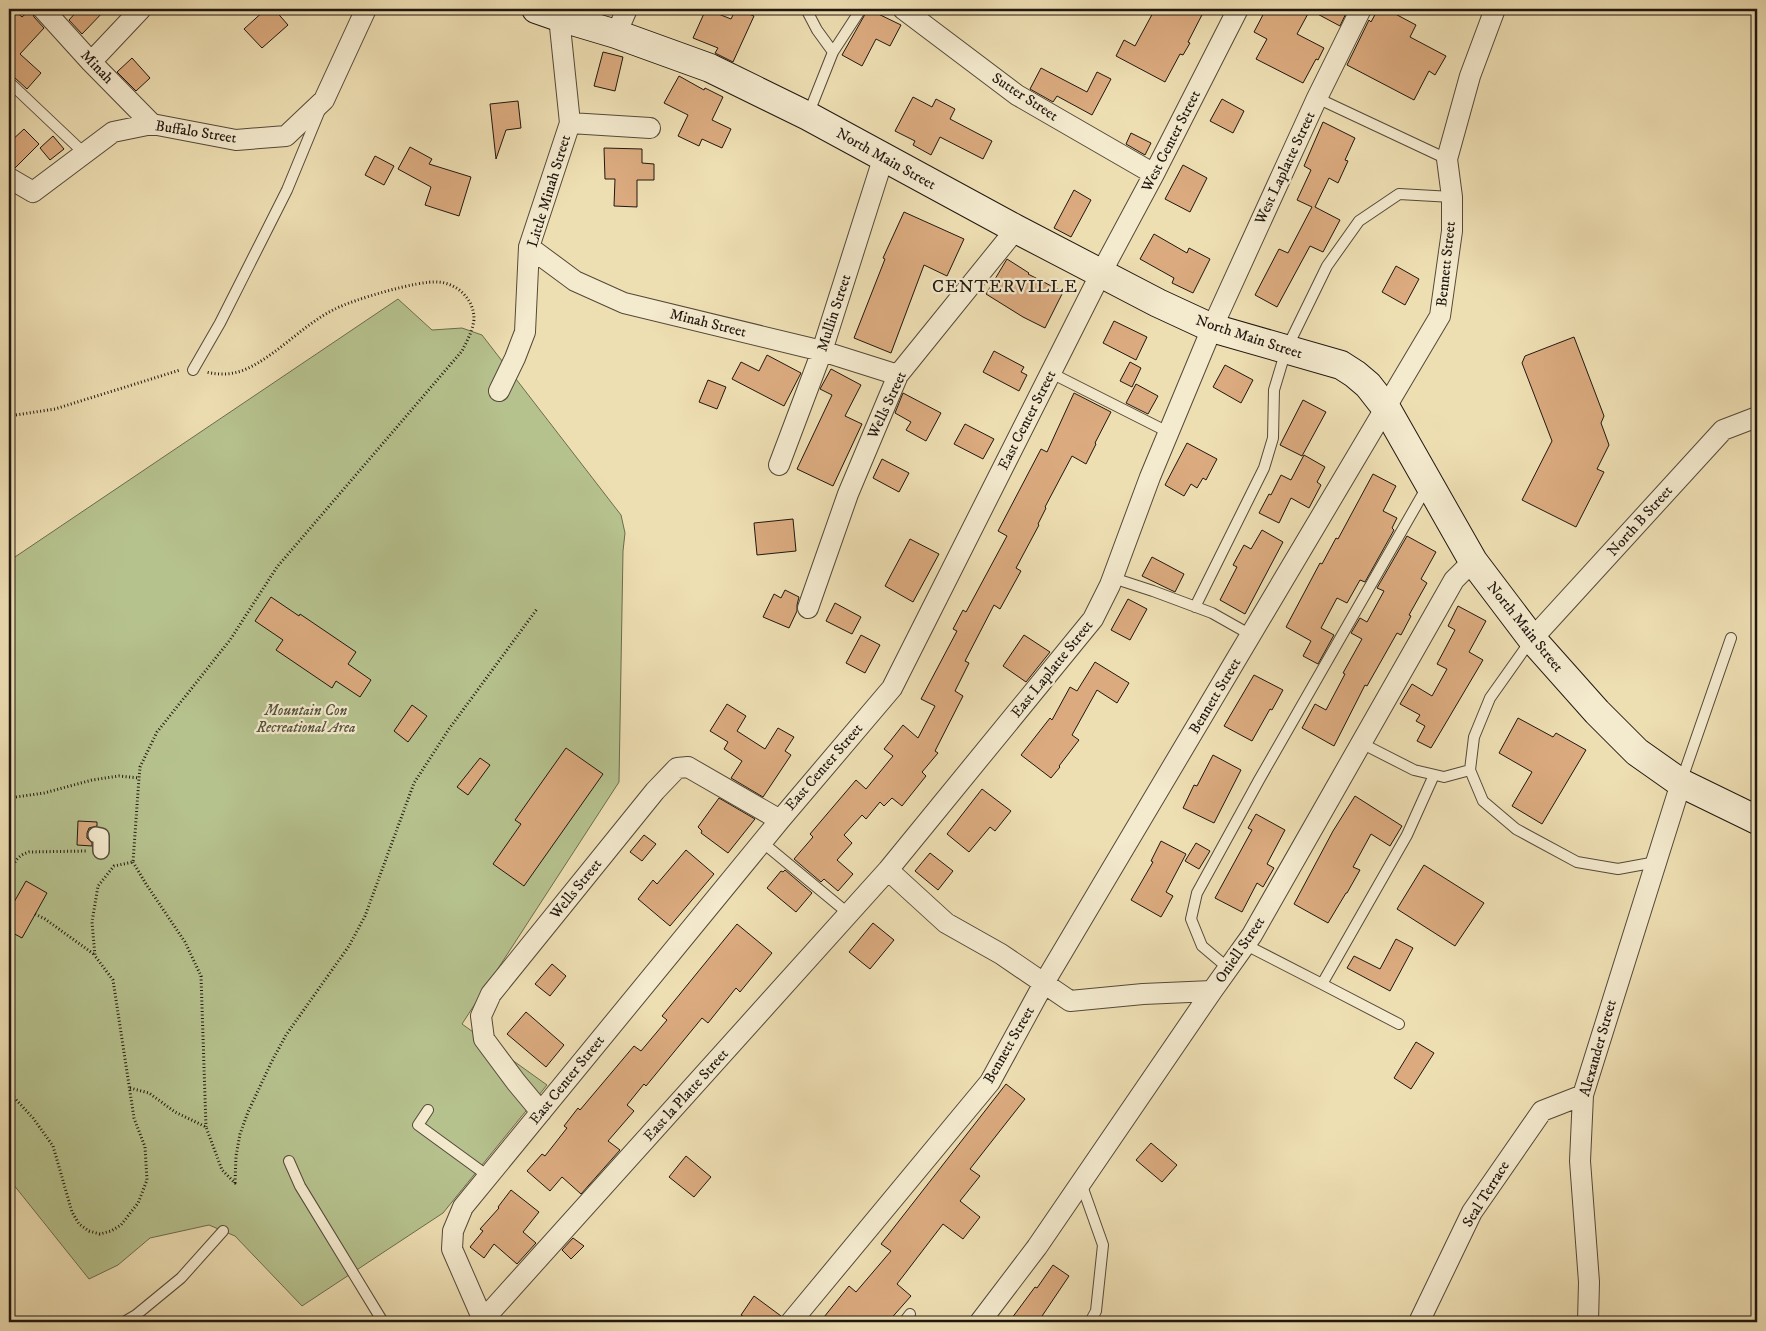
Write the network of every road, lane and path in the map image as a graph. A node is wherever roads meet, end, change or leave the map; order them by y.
1 (43, 9) edge
2 (141, 9) edge
3 (366, 9) edge
4 (627, 9) edge
5 (806, 9) edge
6 (861, 9) edge
7 (903, 9) edge
8 (1238, 9) edge
9 (1361, 9) edge
10 (1495, 9) edge
11 (548, 13) edge
12 (616, 34) junction
13 (834, 52) junction
14 (91, 62) junction
15 (9, 82) edge
16 (1317, 98) junction
17 (324, 100) junction
18 (808, 116) junction
19 (570, 123) junction
20 (152, 124) junction
21 (650, 128) dead end
22 (84, 153) junction
23 (883, 159) junction
24 (1447, 159) junction
25 (1154, 174) junction
26 (9, 178) edge
27 (1452, 196) junction
28 (1016, 229) junction
29 (530, 247) junction
30 (1101, 273) junction
31 (1212, 328) junction
32 (1286, 350) junction
33 (822, 351) junction
34 (193, 370) junction
35 (1051, 373) junction
36 (898, 375) junction
37 (499, 391) dead end
38 (1386, 408) junction
39 (9, 416) edge
40 (1757, 417) edge
41 (1168, 432) junction
42 (779, 466) dead end
43 (1428, 484) junction
44 (1473, 561) junction
45 (1113, 578) junction
46 (1195, 607) junction
47 (808, 608) dead end
48 (537, 609) dead end
49 (1251, 635) junction
50 (1731, 638) dead end
51 (1532, 640) junction
52 (1361, 743) junction
53 (1470, 770) junction
54 (1434, 775) junction
55 (138, 778) junction
56 (1680, 783) junction
57 (9, 798) edge
58 (780, 820) junction
59 (1757, 820) edge
60 (96, 835) dead end
61 (762, 842) junction
62 (101, 851) junction
63 (133, 862) junction
64 (1656, 862) junction
65 (114, 866) junction
66 (888, 870) junction
67 (9, 875) edge
68 (35, 914) dead end
69 (849, 914) junction
70 (1246, 945) junction
71 (95, 956) junction
72 (1228, 968) junction
73 (1044, 983) junction
74 (1322, 984) junction
75 (1212, 991) junction
76 (1399, 1024) dead end
77 (130, 1088) junction
78 (9, 1092) edge
79 (1583, 1095) junction
80 (428, 1110) dead end
81 (541, 1112) junction
82 (206, 1127) junction
83 (289, 1161) dead end
84 (488, 1176) junction
85 (1081, 1183) junction
86 (223, 1231) dead end
87 (484, 1321) edge
88 (124, 1322) edge
89 (383, 1322) edge
90 (791, 1322) edge
91 (980, 1322) edge
92 (1090, 1322) edge
93 (1419, 1322) edge
94 (1588, 1322) edge

1 - 14 street, Minah
2 - 14 street
3 - 17 street, Buffalo Street
4 - 12 street
5 - 13 lane
6 - 13 lane
7 - 25 street, Sutter Street
8 - 25 street, West Center Street
9 - 16 street, West Laplatte Street
10 - 24 street, Bennett Street
11 - 12 main road, North Main Street
11 - 19 street, Little Minah Street
12 - 18 main road, North Main Street
13 - 18 lane
14 - 20 street, Minah
15 - 22 lane
16 - 24 lane
16 - 31 street, West Laplatte Street
17 - 20 street, Buffalo Street
17 - 34 lane
18 - 23 main road, North Main Street
19 - 21 street
19 - 29 street, Little Minah Street
20 - 22 street, Buffalo Street
22 - 26 street, Buffalo Street
23 - 28 main road, North Main Street
23 - 33 street, Mullin Street
24 - 27 street, Bennett Street
25 - 30 street, West Center Street
27 - 32 lane
27 - 38 street, Bennett Street
28 - 30 main road, North Main Street
28 - 36 street, Wells Street
29 - 33 street, Minah Street
29 - 37 street, Little Minah Street
30 - 31 main road, North Main Street
30 - 35 street, East Center Street
31 - 32 main road, North Main Street
31 - 41 street, East Laplatte Street
32 - 38 main road, North Main Street
32 - 46 lane
33 - 36 street, Minah Street
33 - 42 street, Mullin Street
34 - 39 path
34 - 55 path
35 - 41 lane
35 - 58 street, East Center Street
36 - 47 street, Wells Street
38 - 43 main road, North Main Street
38 - 49 street, Bennett Street
40 - 51 street, North B Street
41 - 45 street, East Laplatte Street
43 - 44 main road, North Main Street
43 - 72 lane
44 - 51 main road, North Main Street
44 - 52 street, Oniell Street
45 - 46 lane
45 - 66 street, East Laplatte Street
46 - 49 lane
48 - 82 path
49 - 73 street, Bennett Street
50 - 56 lane
51 - 53 lane
51 - 56 main road, North Main Street
52 - 54 lane
52 - 70 street, Oniell Street
53 - 54 lane
53 - 64 lane
54 - 74 lane
55 - 57 path
55 - 63 path
56 - 59 main road, North Main Street
56 - 64 street, Alexander Street
58 - 61 street, East Center Street
58 - 81 street, Wells Street
60 - 62 street
61 - 69 lane
61 - 81 street, East Center Street
62 - 65 path
62 - 67 path
63 - 65 path
63 - 82 path
64 - 79 street, Alexander Street
65 - 71 path
66 - 69 street, East la Platte Street
66 - 73 street
68 - 71 path
69 - 87 street, East la Platte Street
70 - 72 street, Oniell Street
70 - 74 lane
71 - 77 path
72 - 75 street, Oniell Street
73 - 75 street
73 - 90 street, Bennett Street
74 - 76 lane
75 - 85 street, Oniell Street
77 - 78 path
77 - 82 path
79 - 93 street, Seal Terrace
79 - 94 street, Alexander Street
80 - 84 lane
81 - 84 street, East Center Street
83 - 89 lane
84 - 87 street, East Center Street
85 - 91 street, Oniell Street
85 - 92 lane
86 - 88 lane

